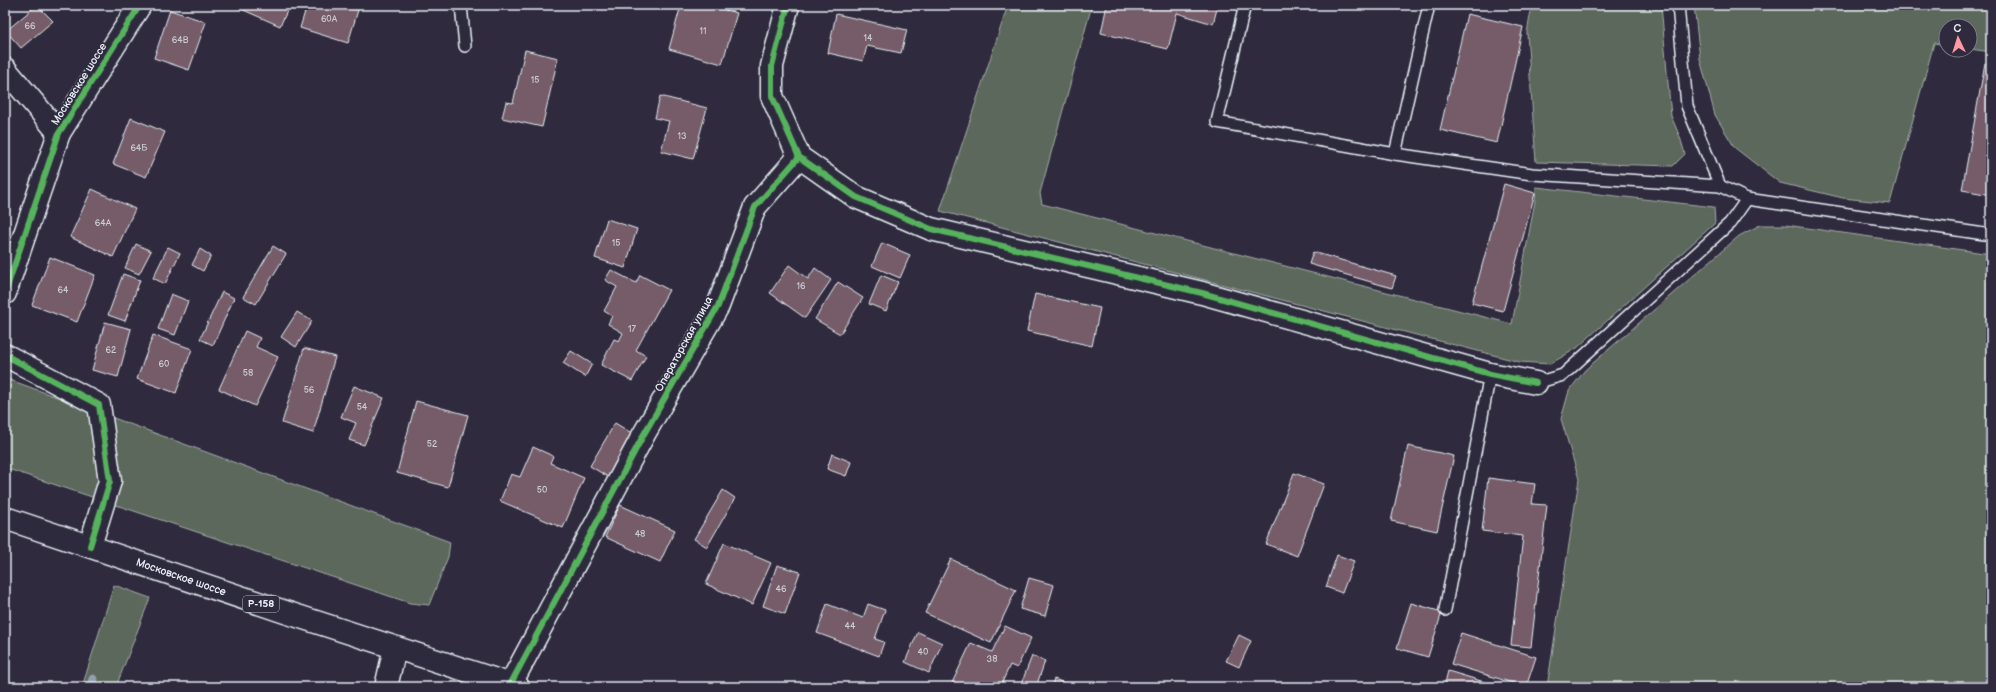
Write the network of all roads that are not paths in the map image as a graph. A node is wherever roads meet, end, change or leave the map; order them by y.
1 (140, 5) edge
2 (461, 5) edge
3 (788, 5) edge
4 (1245, 5) edge
5 (1429, 5) edge
6 (1678, 5) edge
7 (465, 46) dead end
8 (5, 69) edge
9 (59, 133) junction
10 (1395, 154) junction
11 (800, 157) junction
12 (1720, 186) junction
13 (1747, 199) junction
14 (1991, 235) edge
15 (5, 293) edge
16 (5, 356) edge
17 (1490, 374) junction
18 (1536, 383) joint
19 (5, 518) edge
20 (90, 546) junction
21 (1445, 610) dead end
22 (396, 648) junction
23 (514, 686) edge
24 (386, 687) edge

1 - 9 street, Московское шоссе
2 - 7 lane
3 - 11 street
4 - 10 lane
5 - 10 lane
6 - 12 lane
8 - 9 street, Московское шоссе
9 - 15 street, Московское шоссе
10 - 12 lane
11 - 17 street
11 - 23 street, Операторская улица
12 - 13 lane
13 - 14 lane
13 - 18 lane
16 - 20 street
17 - 18 street
17 - 21 lane
19 - 20 street, Московское шоссе / Р-158
20 - 22 street, Московское шоссе / Р-158
22 - 23 street, Московское шоссе / Р-158
22 - 24 street

